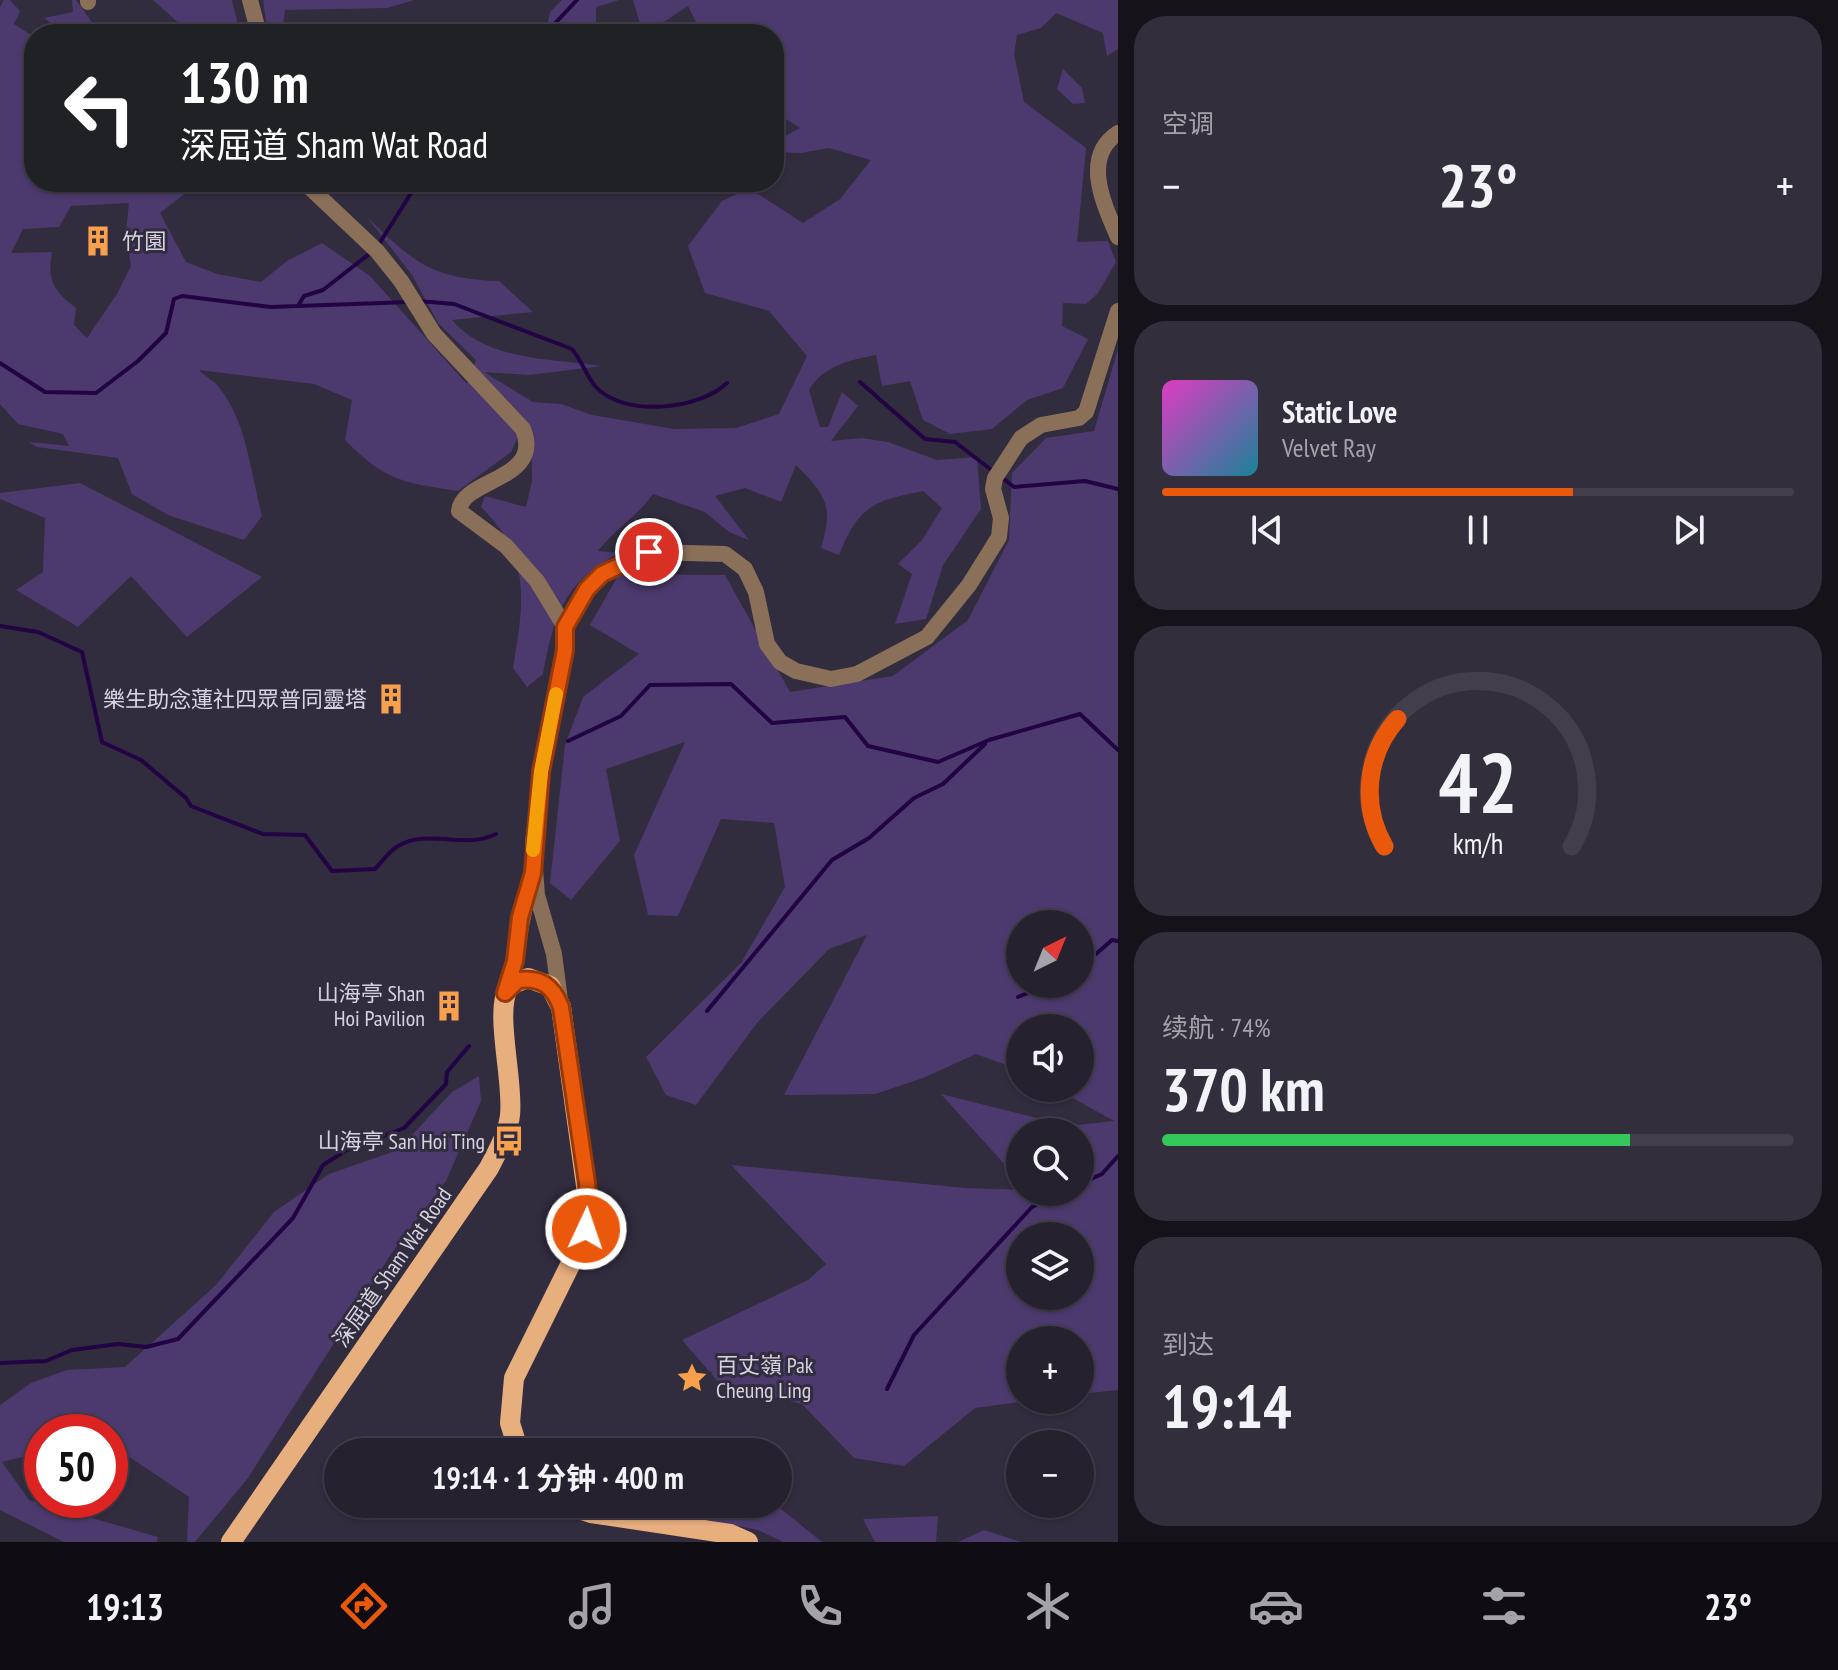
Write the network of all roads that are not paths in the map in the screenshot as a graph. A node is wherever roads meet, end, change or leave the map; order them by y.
1 (250, 0) edge
2 (256, 24) edge
3 (1118, 133) edge
4 (315, 192) edge
5 (1118, 237) edge
6 (1118, 311) edge
7 (565, 627) junction
8 (533, 873) junction
9 (505, 993) junction
10 (561, 1007) junction
11 (515, 1438) edge
12 (624, 1518) edge
13 (231, 1542) edge
14 (748, 1542) edge

1 - 2 street
3 - 5 street
4 - 7 street
6 - 7 street, 深屈道 Sham Wat Road
7 - 8 street, 深屈道 Sham Wat Road
8 - 9 street, 深屈道 Sham Wat Road
8 - 10 street, 深屈道 Sham Wat Road
9 - 10 main road
9 - 13 main road, 深屈道 Sham Wat Road
10 - 11 main road
12 - 14 main road

